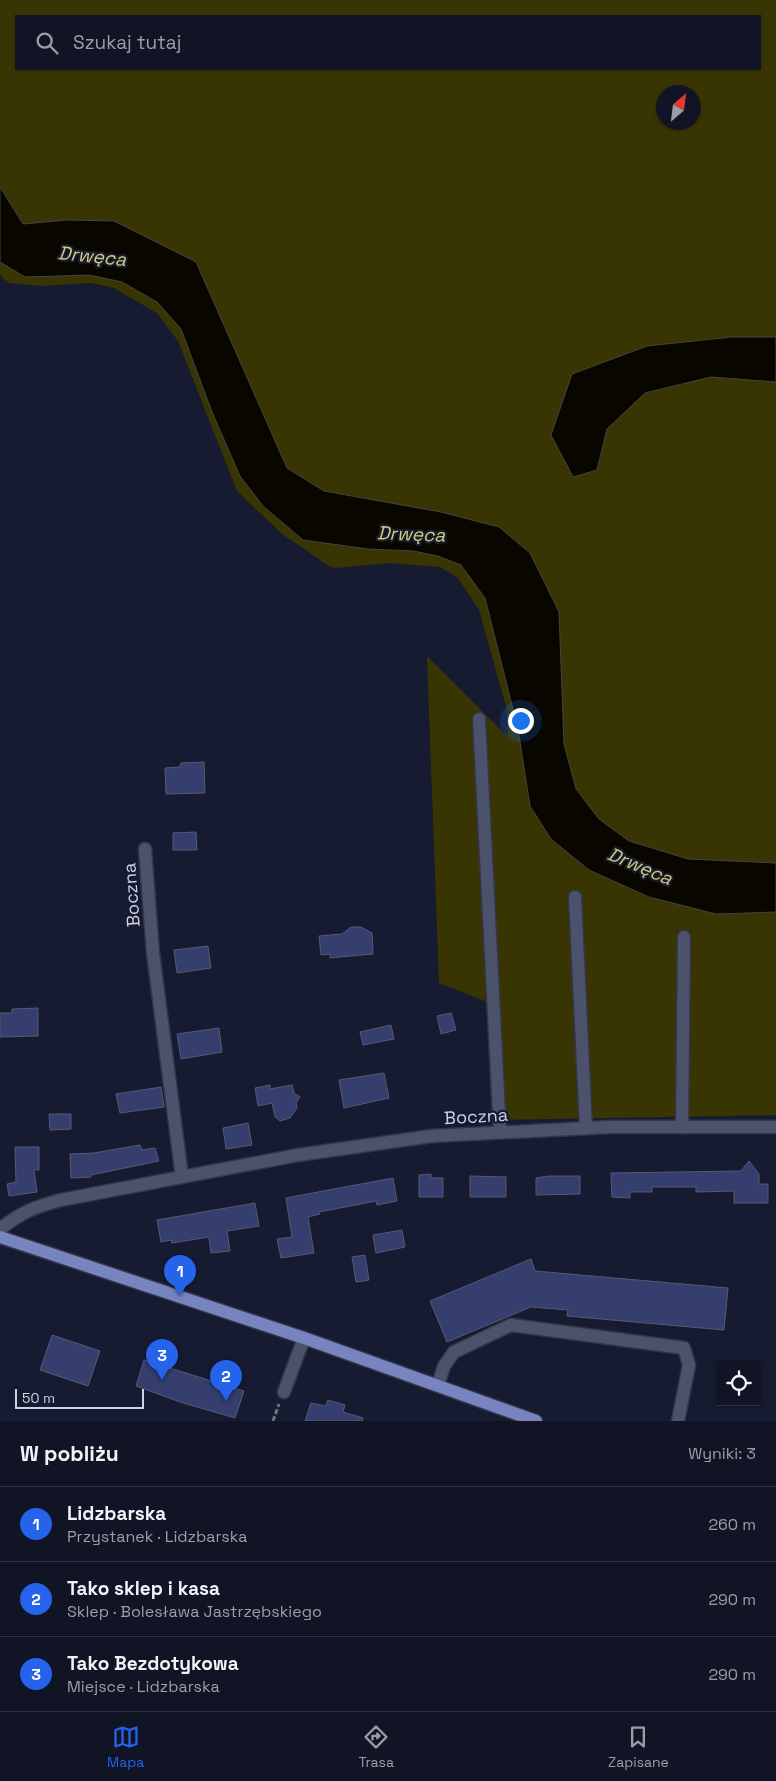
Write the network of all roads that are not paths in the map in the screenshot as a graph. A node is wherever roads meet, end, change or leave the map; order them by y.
1 (480, 719) dead end
2 (145, 849) dead end
3 (575, 897) dead end
4 (684, 937) dead end
5 (682, 1127) junction
6 (776, 1127) edge
7 (586, 1128) junction
8 (500, 1132) junction
9 (182, 1177) junction
10 (0, 1229) edge
11 (0, 1237) edge
12 (304, 1338) junction
13 (438, 1385) junction
14 (284, 1392) dead end
15 (536, 1421) edge
16 (678, 1421) edge

1 - 8 street
2 - 9 street, Boczna
3 - 7 street
4 - 5 street
5 - 6 street, Boczna
5 - 7 street, Boczna
7 - 8 street, Boczna
8 - 9 street, Boczna
9 - 10 street, Boczna
11 - 12 main road
12 - 13 main road
12 - 14 street
13 - 15 main road
13 - 16 street

